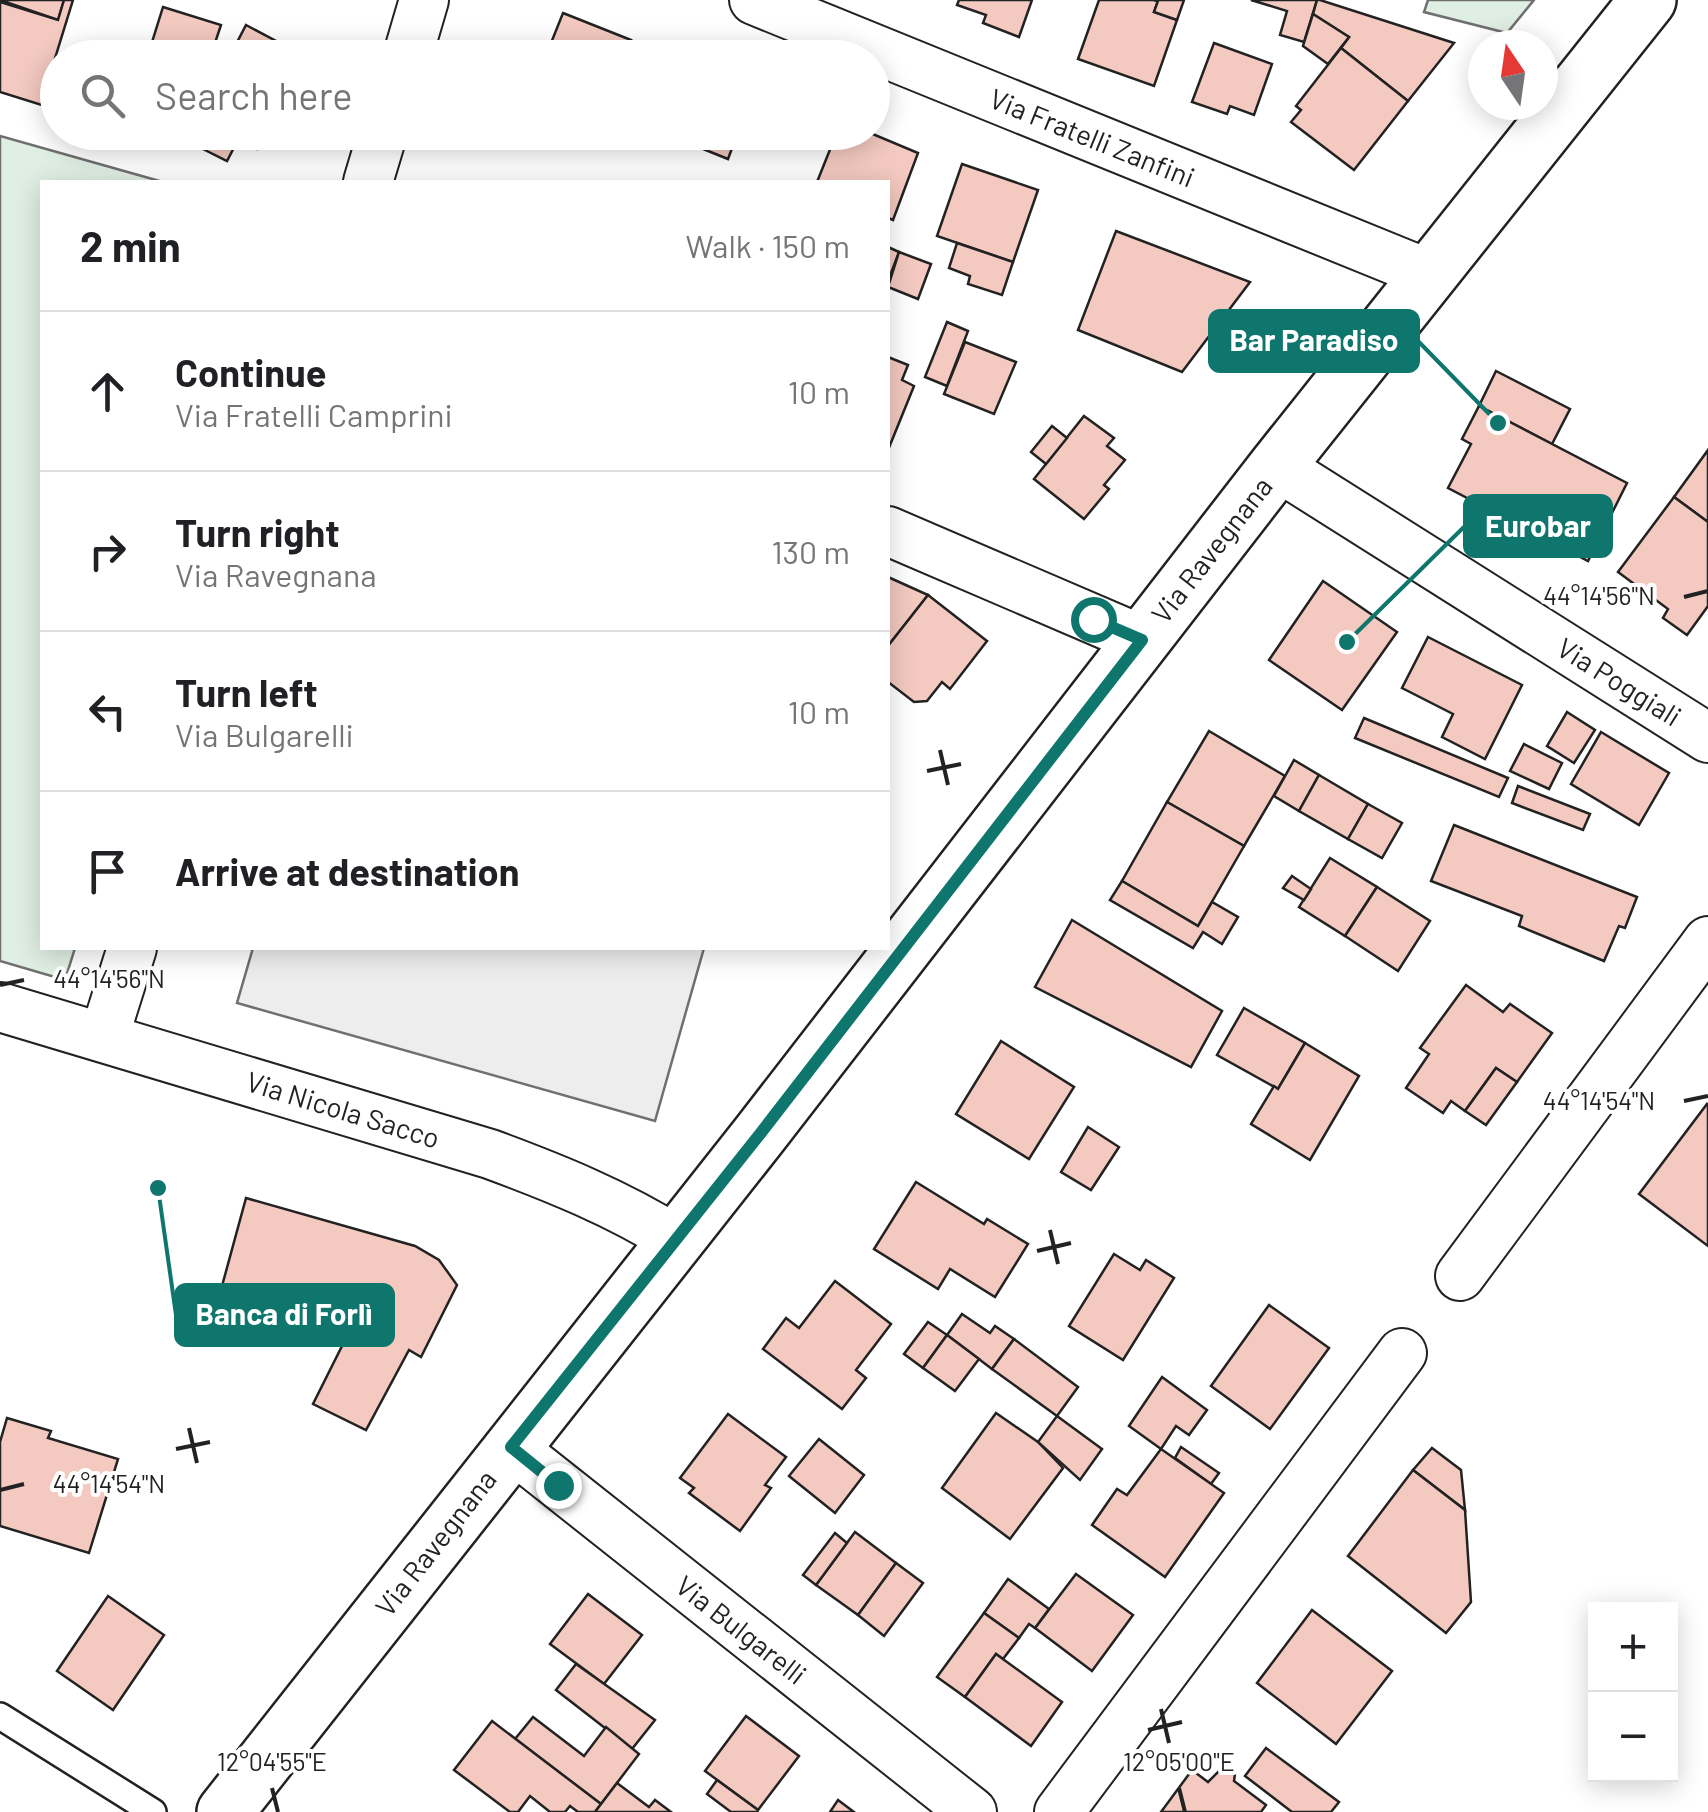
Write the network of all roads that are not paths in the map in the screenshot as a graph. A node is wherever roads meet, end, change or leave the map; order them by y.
1 (424, 0) edge
2 (754, 0) edge
3 (1648, 0) edge
4 (412, 40) edge
5 (852, 40) edge
6 (890, 55) edge
7 (378, 150) edge
8 (369, 180) edge
9 (1431, 275) junction
10 (1277, 466) junction
11 (890, 533) edge
12 (1142, 640) junction
13 (1708, 738) edge
14 (1708, 941) edge
15 (131, 950) edge
16 (0, 1007) edge
17 (104, 1036) junction
18 (676, 1240) junction
19 (1460, 1276) dead end
20 (1402, 1353) dead end
21 (511, 1447) junction
22 (0, 1716) edge
23 (153, 1812) edge
24 (225, 1812) edge
25 (972, 1812) edge
26 (1060, 1812) edge

1 - 4 street
2 - 5 street, Via Fratelli Zanfini
3 - 9 main road, Via Ravegnana
6 - 9 street, Via Fratelli Zanfini
7 - 8 street
9 - 10 main road, Via Ravegnana
10 - 12 main road, Via Ravegnana
10 - 13 street, Via Poggiali
11 - 12 street
12 - 18 main road, Via Ravegnana
14 - 19 street
15 - 17 street
16 - 17 street, Via Nicola Sacco
17 - 18 street, Via Nicola Sacco
18 - 21 main road, Via Ravegnana
20 - 26 street
21 - 24 main road, Via Ravegnana
21 - 25 street, Via Bulgarelli
22 - 23 lane

